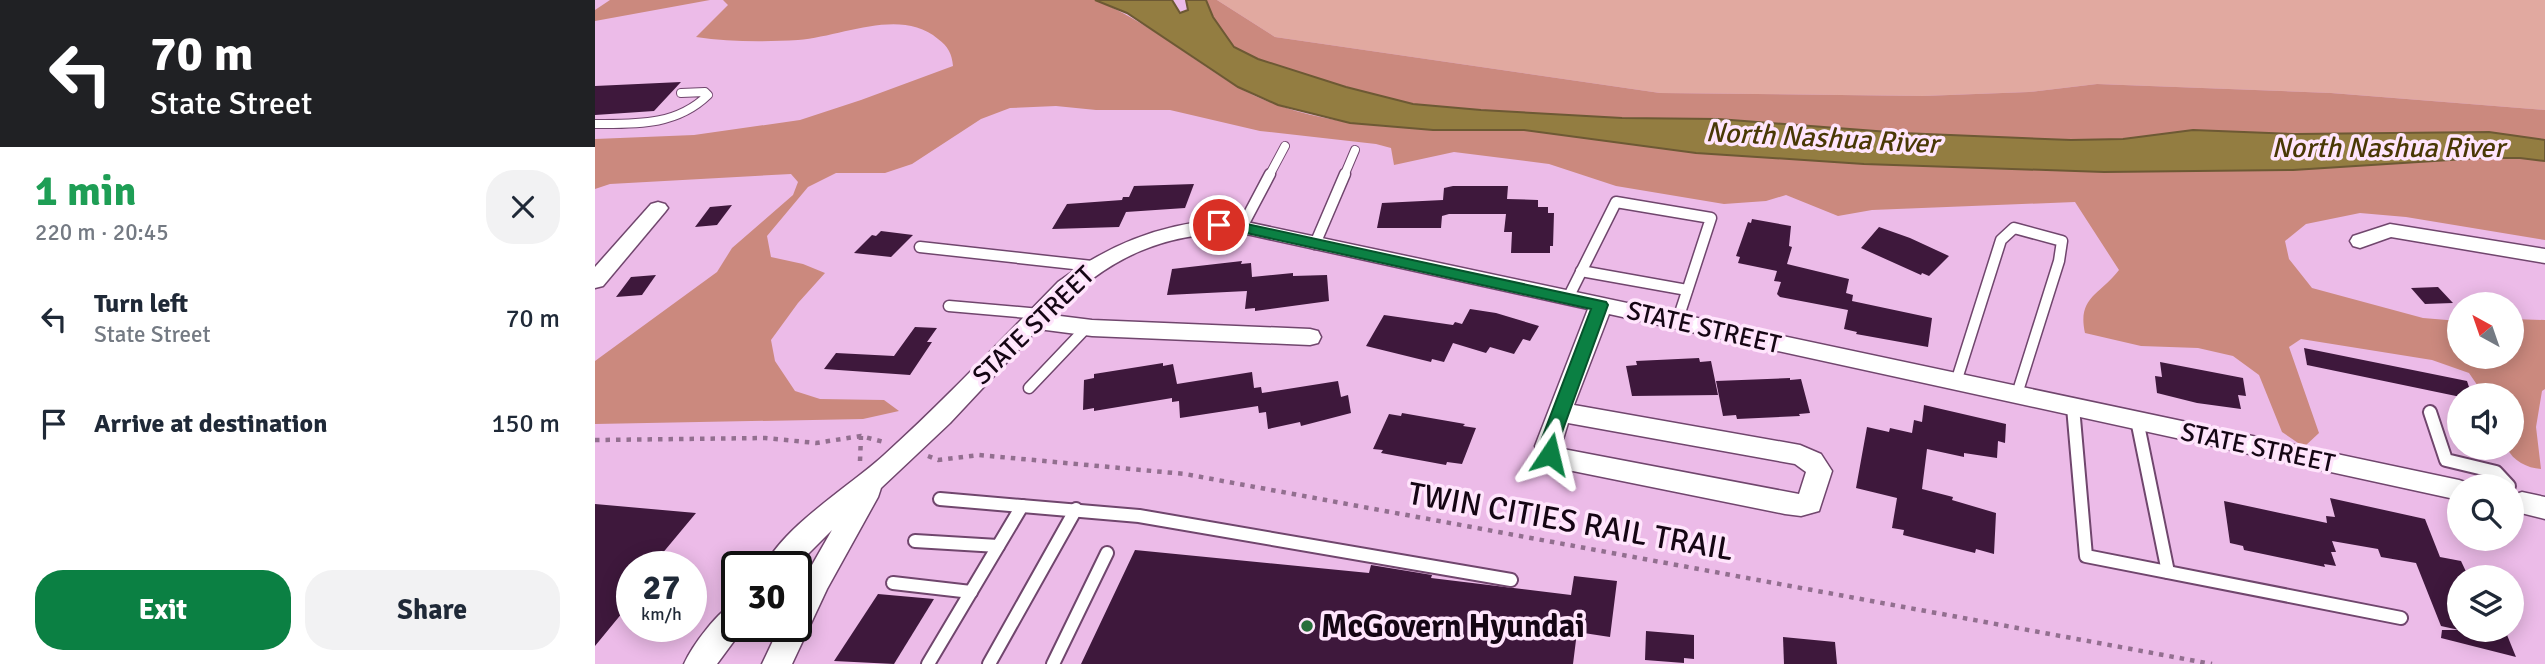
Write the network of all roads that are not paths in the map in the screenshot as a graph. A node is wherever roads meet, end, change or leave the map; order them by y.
1 (681, 93) dead end
2 (595, 124) edge
3 (1285, 146) dead end
4 (1356, 150) dead end
5 (659, 208) dead end
6 (1242, 227) junction
7 (2360, 241) dead end
8 (1315, 244) junction
9 (920, 247) dead end
10 (2545, 256) edge
11 (1092, 266) junction
12 (1581, 271) junction
13 (595, 281) edge
14 (1687, 290) junction
15 (1568, 298) junction
16 (1601, 305) junction
17 (949, 306) dead end
18 (1037, 318) junction
19 (1677, 321) junction
20 (1087, 327) junction
21 (1310, 337) dead end
22 (1956, 382) junction
23 (1029, 388) dead end
24 (2017, 395) junction
25 (2073, 407) junction
26 (1559, 412) junction
27 (2430, 412) dead end
28 (2137, 421) junction
29 (867, 472) junction
30 (2498, 474) edge
31 (2447, 487) edge
32 (940, 499) dead end
33 (1022, 506) junction
34 (1076, 509) junction
35 (915, 541) dead end
36 (998, 546) junction
37 (793, 551) edge
38 (1107, 553) dead end
39 (2168, 572) junction
40 (1511, 580) dead end
41 (893, 583) dead end
42 (971, 592) junction
43 (2401, 618) dead end
44 (721, 636) edge
45 (699, 664) edge
46 (777, 664) edge
47 (928, 664) edge
48 (989, 664) edge
49 (1053, 664) edge

1 - 2 lane
3 - 6 lane
4 - 8 lane
5 - 13 street
6 - 8 street, STATE STREET
6 - 11 street, STATE STREET
7 - 10 street
8 - 15 street, STATE STREET
9 - 11 lane
11 - 18 street, STATE STREET
12 - 14 lane
12 - 14 lane
12 - 15 lane
14 - 19 lane
15 - 16 street, STATE STREET
16 - 19 street, STATE STREET
16 - 26 street
17 - 18 lane
18 - 20 street
18 - 29 street, STATE STREET
19 - 22 street, STATE STREET
20 - 21 street
20 - 23 lane
22 - 24 street, STATE STREET
22 - 24 lane
24 - 25 street, STATE STREET
25 - 28 street, STATE STREET
25 - 39 lane
26 - 26 street
27 - 30 lane
28 - 31 street, STATE STREET
28 - 39 lane
29 - 37 street, STATE STREET
29 - 46 street
32 - 33 lane
33 - 34 lane
33 - 36 lane
34 - 40 lane
34 - 48 lane
35 - 36 lane
36 - 42 lane
38 - 49 lane
39 - 43 lane
41 - 42 lane
42 - 47 lane
44 - 45 street

